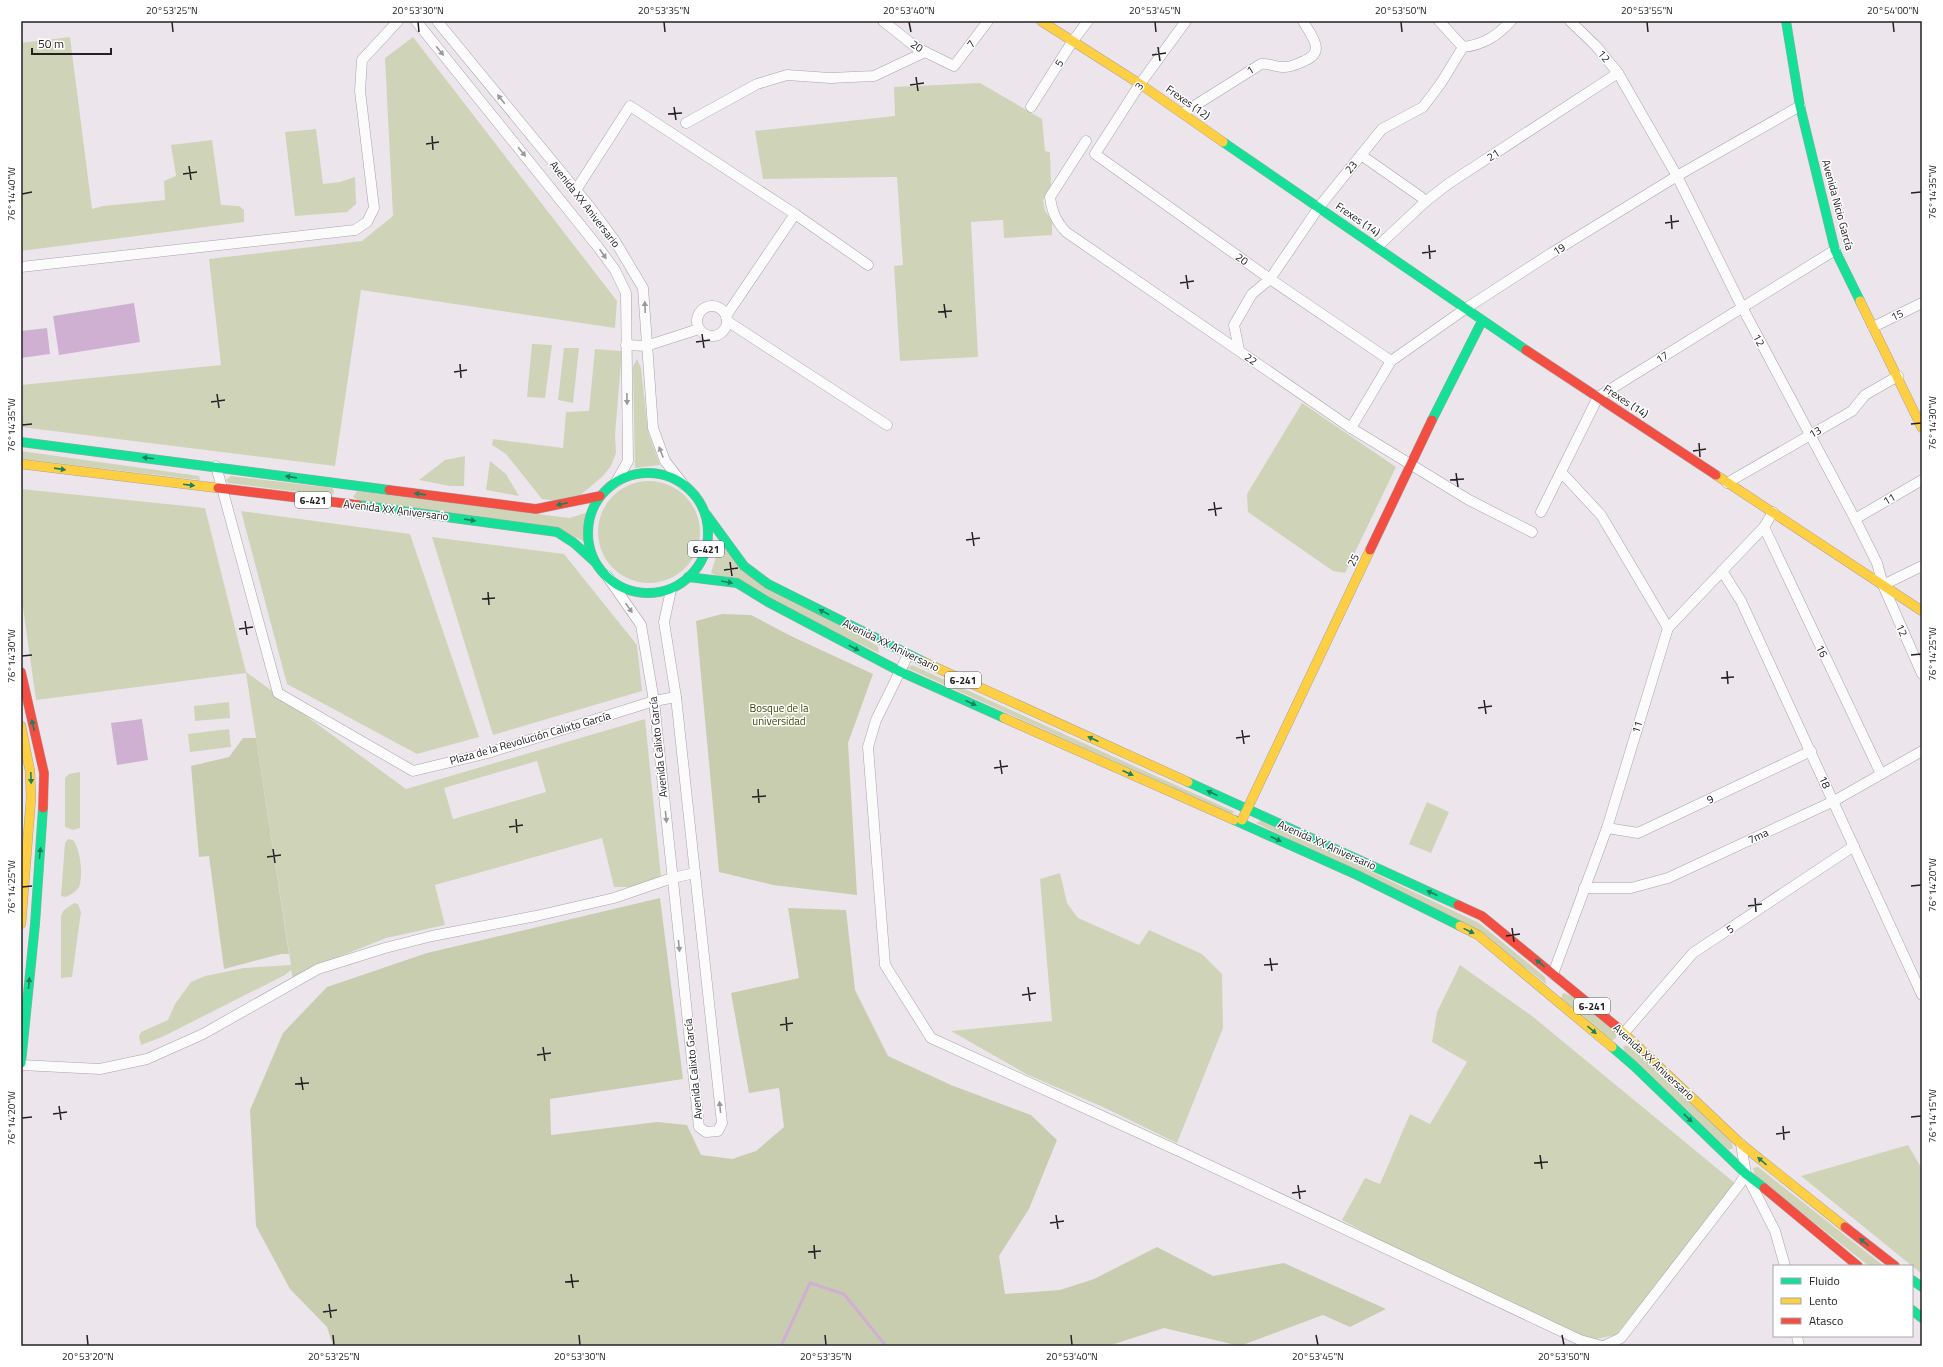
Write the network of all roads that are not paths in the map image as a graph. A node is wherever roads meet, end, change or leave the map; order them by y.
1 (398, 21) edge
2 (416, 21) edge
3 (437, 21) edge
4 (883, 21) edge
5 (988, 21) edge
6 (1042, 21) edge
7 (1088, 21) edge
8 (1185, 21) edge
9 (1303, 21) edge
10 (1439, 21) edge
11 (1511, 21) edge
12 (1570, 21) edge
13 (1786, 21) edge
14 (1072, 42) junction
15 (1463, 47) junction
16 (925, 52) junction
17 (954, 66) joint
18 (1618, 73) junction
19 (1140, 84) junction
20 (1800, 106) junction
21 (1032, 107) dead end
22 (1182, 113) junction
23 (686, 123) dead end
24 (1086, 141) dead end
25 (1095, 154) joint
26 (1361, 155) junction
27 (1677, 176) junction
28 (576, 190) junction
29 (1425, 202) junction
30 (1318, 207) junction
31 (795, 214) junction
32 (1377, 247) junction
33 (1835, 250) junction
34 (868, 265) dead end
35 (21, 267) edge
36 (1270, 279) junction
37 (1922, 303) edge
38 (1742, 307) junction
39 (1465, 309) junction
40 (727, 318) junction
41 (1482, 321) junction
42 (1873, 326) junction
43 (699, 329) junction
44 (626, 346) junction
45 (646, 346) junction
46 (1238, 350) junction
47 (1391, 361) junction
48 (1898, 376) junction
49 (1598, 397) junction
50 (887, 425) dead end
51 (1351, 428) junction
52 (1922, 428) edge
53 (1810, 435) junction
54 (21, 442) edge
55 (21, 464) edge
56 (1410, 465) junction
57 (216, 466) junction
58 (1561, 472) junction
59 (1922, 480) edge
60 (616, 482) junction
61 (1727, 483) junction
62 (683, 484) junction
63 (222, 489) junction
64 (600, 496) junction
65 (1540, 512) dead end
66 (1773, 512) junction
67 (706, 514) junction
68 (1855, 519) junction
69 (1764, 527) junction
70 (1532, 532) dead end
71 (595, 562) junction
72 (1922, 566) edge
73 (1722, 571) junction
74 (607, 576) junction
75 (688, 578) junction
76 (1882, 585) junction
77 (671, 590) junction
78 (1922, 611) edge
79 (1668, 628) junction
80 (908, 655) junction
81 (21, 672) edge
82 (901, 672) junction
83 (1922, 674) edge
84 (676, 697) junction
85 (654, 701) junction
86 (21, 726) edge
87 (1922, 751) edge
88 (1811, 752) junction
89 (1881, 774) junction
90 (1834, 801) junction
91 (1247, 809) junction
92 (1240, 823) junction
93 (1607, 828) junction
94 (1854, 846) junction
95 (695, 873) junction
96 (672, 878) junction
97 (1584, 888) junction
98 (21, 924) edge
99 (1553, 974) junction
100 (1922, 995) edge
101 (24, 1009) edge
102 (1624, 1033) junction
103 (21, 1064) edge
104 (1741, 1144) junction
105 (1746, 1174) junction
106 (1785, 1265) edge
107 (1857, 1265) edge
108 (1894, 1265) edge
109 (1913, 1281) edge
110 (1922, 1288) edge
111 (1913, 1311) edge
112 (1922, 1318) edge
113 (1603, 1346) edge

1 - 35 street
2 -> 44 street, Avenida XX Aniversario
28 -> 3 street, Avenida XX Aniversario
4 - 16 street, 20
5 - 17 street, 7
6 - 14 main road, Frexes (12)
7 - 14 street, 5
8 - 19 street, 3
9 - 22 street, 1
10 - 15 street
11 - 15 street
12 - 18 street, 12
13 - 20 main road, Avenida Nicio García
14 - 19 main road, Frexes (12)
14 - 21 street, 5
15 - 26 street, 23
16 - 17 street, 20
16 - 23 street
18 - 27 street, 12
18 - 29 street, 21
19 - 22 main road, Frexes (12)
19 - 25 street, 3
20 - 27 street, 19
20 - 33 main road, Avenida Nicio García
22 - 30 main road, Frexes (12)
24 - 46 street, 22
25 - 36 street, 20
26 - 29 street
26 - 30 street, 23
27 - 38 street, 12
27 - 39 street, 19
28 - 31 street
45 -> 28 street, Avenida XX Aniversario
29 - 32 street, 21
30 - 32 main road, Frexes (14)
30 - 36 street, 23
31 - 34 street
31 - 40 street
32 - 39 main road, Frexes (14)
33 - 38 street, 17
33 - 42 main road, Avenida Nicio García
36 - 46 street, 23
36 - 47 street, 20
37 - 42 street, 15
38 - 49 street, 17
38 - 53 street, 12
39 - 41 main road, Frexes (14)
39 - 47 street, 19
40 - 43 street
40 - 43 street
40 - 50 street
41 - 49 main road, Frexes (14)
41 - 56 main road, 25
42 - 48 main road, Avenida Nicio García
43 - 45 street
44 - 45 street
44 -> 60 street, Avenida XX Aniversario
62 -> 45 street, Avenida XX Aniversario
46 - 51 street, 22
47 - 51 street, 19
48 - 52 main road, Avenida Nicio García
48 - 53 street, 13
49 - 58 street
49 - 61 main road, Frexes (14)
51 - 56 street, 22
53 - 61 street, 13
53 - 68 street, 12
57 -> 54 main road, Avenida XX Aniversario / 6-421
55 -> 63 main road, Avenida XX Aniversario / 6-421
56 - 70 street, 22
56 - 91 main road, 25
57 - 63 street, Plaza de la Revolución Calixto García
64 -> 57 main road, Avenida XX Aniversario / 6-421
58 - 65 street
58 - 79 street
59 - 68 street, 11
60 - 62 main road, Avenida XX Aniversario / 6-421
60 - 64 main road, Avenida XX Aniversario / 6-421
61 - 66 main road, Frexes (14)
62 - 67 main road, Avenida XX Aniversario / 6-421
63 -> 71 main road, Avenida XX Aniversario / 6-421
63 - 85 street, Plaza de la Revolución Calixto García
64 - 71 main road, Avenida XX Aniversario / 6-421
66 - 69 street, 11
66 - 76 main road, Frexes (14)
67 - 75 main road, Avenida XX Aniversario / 6-421
80 -> 67 main road, Avenida XX Aniversario / 6-241
68 - 76 street, 12
69 - 73 street, 11
69 - 89 street, 16
71 - 74 main road, Avenida XX Aniversario / 6-421
72 - 76 street
73 - 79 street, 11
73 - 88 street, 18
74 - 77 main road, Avenida XX Aniversario / 6-421
74 -> 85 street, Avenida Calixto García
75 - 77 main road, Avenida XX Aniversario / 6-421
75 -> 82 main road, Avenida XX Aniversario / 6-241
76 - 78 main road, Frexes (14)
76 - 83 street, 12
77 - 84 street, Avenida Calixto García
79 - 93 street, 11
80 - 82 street
91 -> 80 main road, Avenida XX Aniversario / 6-241
101 -> 81 main road
82 -> 92 main road, Avenida XX Aniversario / 6-241
82 - 113 street
84 - 85 street, Plaza de la Revolución Calixto García
84 - 95 street, Avenida Calixto García
85 -> 96 street, Avenida Calixto García
86 -> 98 main road
87 - 89 street, 7ma
88 - 90 street, 18
88 - 93 street, 9
89 - 90 street, 7ma
90 - 94 street, 18
90 - 97 street, 7ma
91 - 92 main road, 25
99 -> 91 main road, Avenida XX Aniversario / 6-241
92 -> 105 main road, Avenida XX Aniversario / 6-241
93 - 97 street, 11
94 - 100 street, 18
94 - 102 street, 5
95 - 96 street
96 -> 95 street, Avenida Calixto García
96 - 103 street
97 - 99 street, 11
99 - 102 main road, Avenida XX Aniversario / 6-241
101 - 103 main road
102 - 104 main road, Avenida XX Aniversario / 6-241
104 - 105 street
108 -> 104 main road, Avenida XX Aniversario / 6-241
105 - 106 street
105 - 107 main road, Avenida XX Aniversario / 6-241
105 - 113 street
109 - 110 main road
111 - 112 main road

